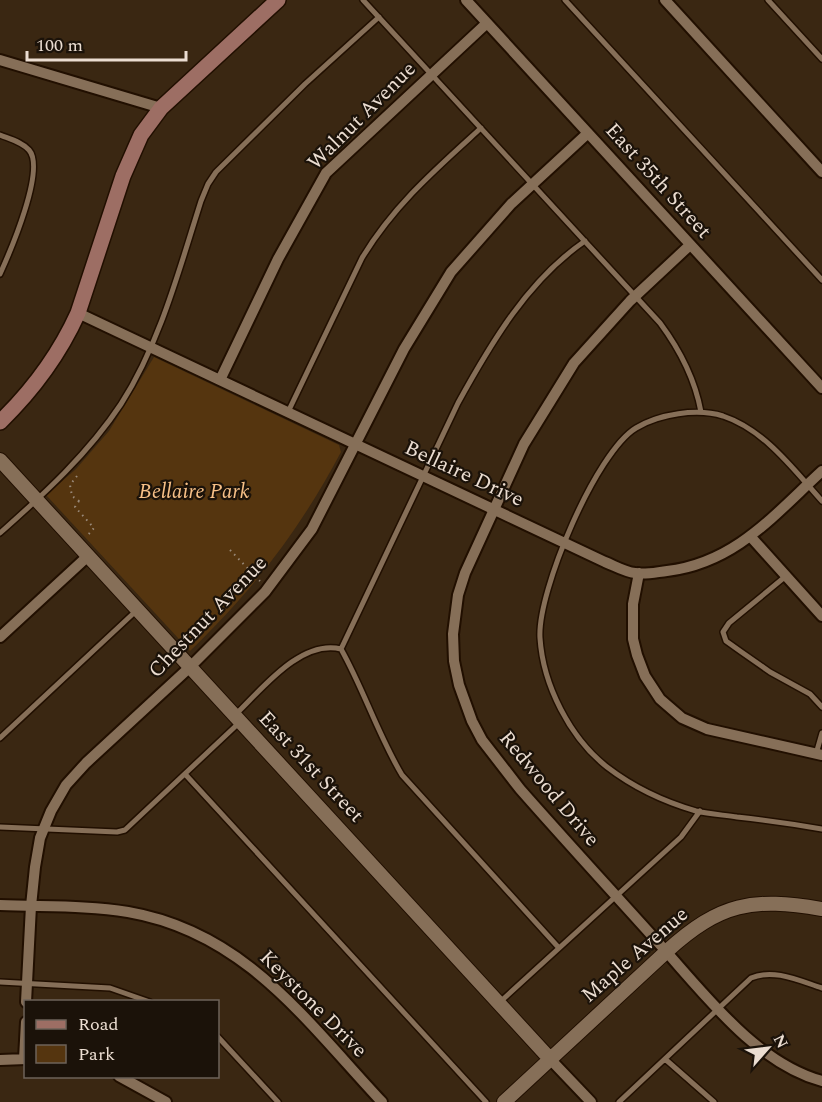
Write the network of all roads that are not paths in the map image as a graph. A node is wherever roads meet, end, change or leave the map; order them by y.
1 (278, 0) edge
2 (363, 0) edge
3 (466, 0) edge
4 (565, 0) edge
5 (664, 0) edge
6 (768, 0) edge
7 (379, 17) junction
8 (488, 23) junction
9 (0, 60) edge
10 (822, 60) edge
11 (432, 73) junction
12 (161, 108) junction
13 (481, 128) junction
14 (588, 133) junction
15 (0, 135) edge
16 (822, 172) edge
17 (532, 184) junction
18 (585, 241) junction
19 (690, 245) junction
20 (0, 274) edge
21 (822, 280) edge
22 (636, 295) junction
23 (78, 313) junction
24 (149, 347) junction
25 (220, 380) junction
26 (822, 388) edge
27 (288, 412) junction
28 (700, 412) junction
29 (0, 422) edge
30 (356, 445) junction
31 (0, 460) edge
32 (822, 471) edge
33 (423, 476) junction
34 (807, 484) junction
35 (37, 500) junction
36 (822, 501) edge
37 (493, 509) junction
38 (0, 533) edge
39 (750, 536) junction
40 (565, 543) junction
41 (88, 556) junction
42 (639, 573) junction
43 (786, 576) junction
44 (138, 610) junction
45 (822, 616) edge
46 (0, 637) edge
47 (341, 650) junction
48 (190, 667) junction
49 (822, 707) edge
50 (238, 718) junction
51 (822, 733) edge
52 (0, 738) edge
53 (819, 754) edge
54 (184, 774) junction
55 (700, 812) junction
56 (0, 827) edge
57 (822, 829) edge
58 (44, 830) junction
59 (616, 896) junction
60 (0, 905) edge
61 (31, 906) junction
62 (822, 909) edge
63 (559, 948) junction
64 (667, 951) junction
65 (0, 982) edge
66 (27, 984) junction
67 (822, 988) edge
68 (26, 1000) edge
69 (144, 1000) edge
70 (499, 1003) junction
71 (719, 1009) junction
72 (219, 1038) edge
73 (24, 1059) edge
74 (665, 1059) junction
75 (0, 1060) edge
76 (551, 1060) junction
77 (121, 1078) edge
78 (822, 1081) edge
79 (166, 1102) edge
80 (278, 1102) edge
81 (382, 1102) edge
82 (486, 1102) edge
83 (504, 1102) edge
84 (591, 1102) edge
85 (619, 1102) edge
86 (714, 1102) edge

1 - 12 main road
2 - 7 lane
3 - 8 street, East 35th Street
4 - 21 lane
5 - 16 street
6 - 10 lane
7 - 11 lane
7 - 24 lane
8 - 11 street, Walnut Avenue
8 - 14 street, East 35th Street
9 - 12 street
11 - 13 lane
11 - 25 street, Walnut Avenue
12 - 23 main road
13 - 17 lane
13 - 27 lane
14 - 17 street, Chestnut Avenue
14 - 19 street, East 35th Street
15 - 20 lane
17 - 18 lane
17 - 30 street, Chestnut Avenue
18 - 22 lane
18 - 33 lane
19 - 22 street, Redwood Drive
19 - 26 street, East 35th Street
22 - 28 lane
22 - 37 street, Redwood Drive
23 - 24 street, Bellaire Drive
23 - 29 main road
24 - 25 street, Bellaire Drive
24 - 35 lane
25 - 27 street, Bellaire Drive
27 - 30 street, Bellaire Drive
28 - 34 lane
28 - 40 lane
30 - 33 street, Bellaire Drive
30 - 48 street, Chestnut Avenue
31 - 35 street, East 31st Street
32 - 34 street, Bellaire Drive
33 - 37 street, Bellaire Drive
33 - 47 lane
34 - 36 lane
34 - 39 street, Bellaire Drive
35 - 38 lane
35 - 41 street, East 31st Street
37 - 40 street, Bellaire Drive
37 - 59 street, Redwood Drive
39 - 42 street, Bellaire Drive
39 - 43 street
40 - 42 street, Bellaire Drive
40 - 55 lane
41 - 44 street, East 31st Street
41 - 46 street
42 - 53 street
43 - 45 street
43 - 49 lane
44 - 48 street, East 31st Street
44 - 52 lane
47 - 50 lane
47 - 63 lane
48 - 50 street, East 31st Street
48 - 58 street, Chestnut Avenue
50 - 54 lane
50 - 70 street, East 31st Street
51 - 53 lane
54 - 58 lane
54 - 82 lane
55 - 57 lane
55 - 59 lane
56 - 58 lane
58 - 61 street, Chestnut Avenue
59 - 63 lane
59 - 64 street, Redwood Drive
60 - 61 street, Keystone Drive
61 - 66 street, Chestnut Avenue
61 - 81 street, Keystone Drive
62 - 64 street, Maple Avenue
63 - 70 lane
64 - 71 street, Redwood Drive
64 - 76 street, Maple Avenue
65 - 66 lane
66 - 68 street, Chestnut Avenue
66 - 69 lane
67 - 71 lane
70 - 76 street, East 31st Street
71 - 74 lane
71 - 78 street, Redwood Drive
72 - 80 lane
73 - 75 street
74 - 85 lane
74 - 86 lane
76 - 83 street, Maple Avenue
76 - 84 street, East 31st Street
77 - 79 street

